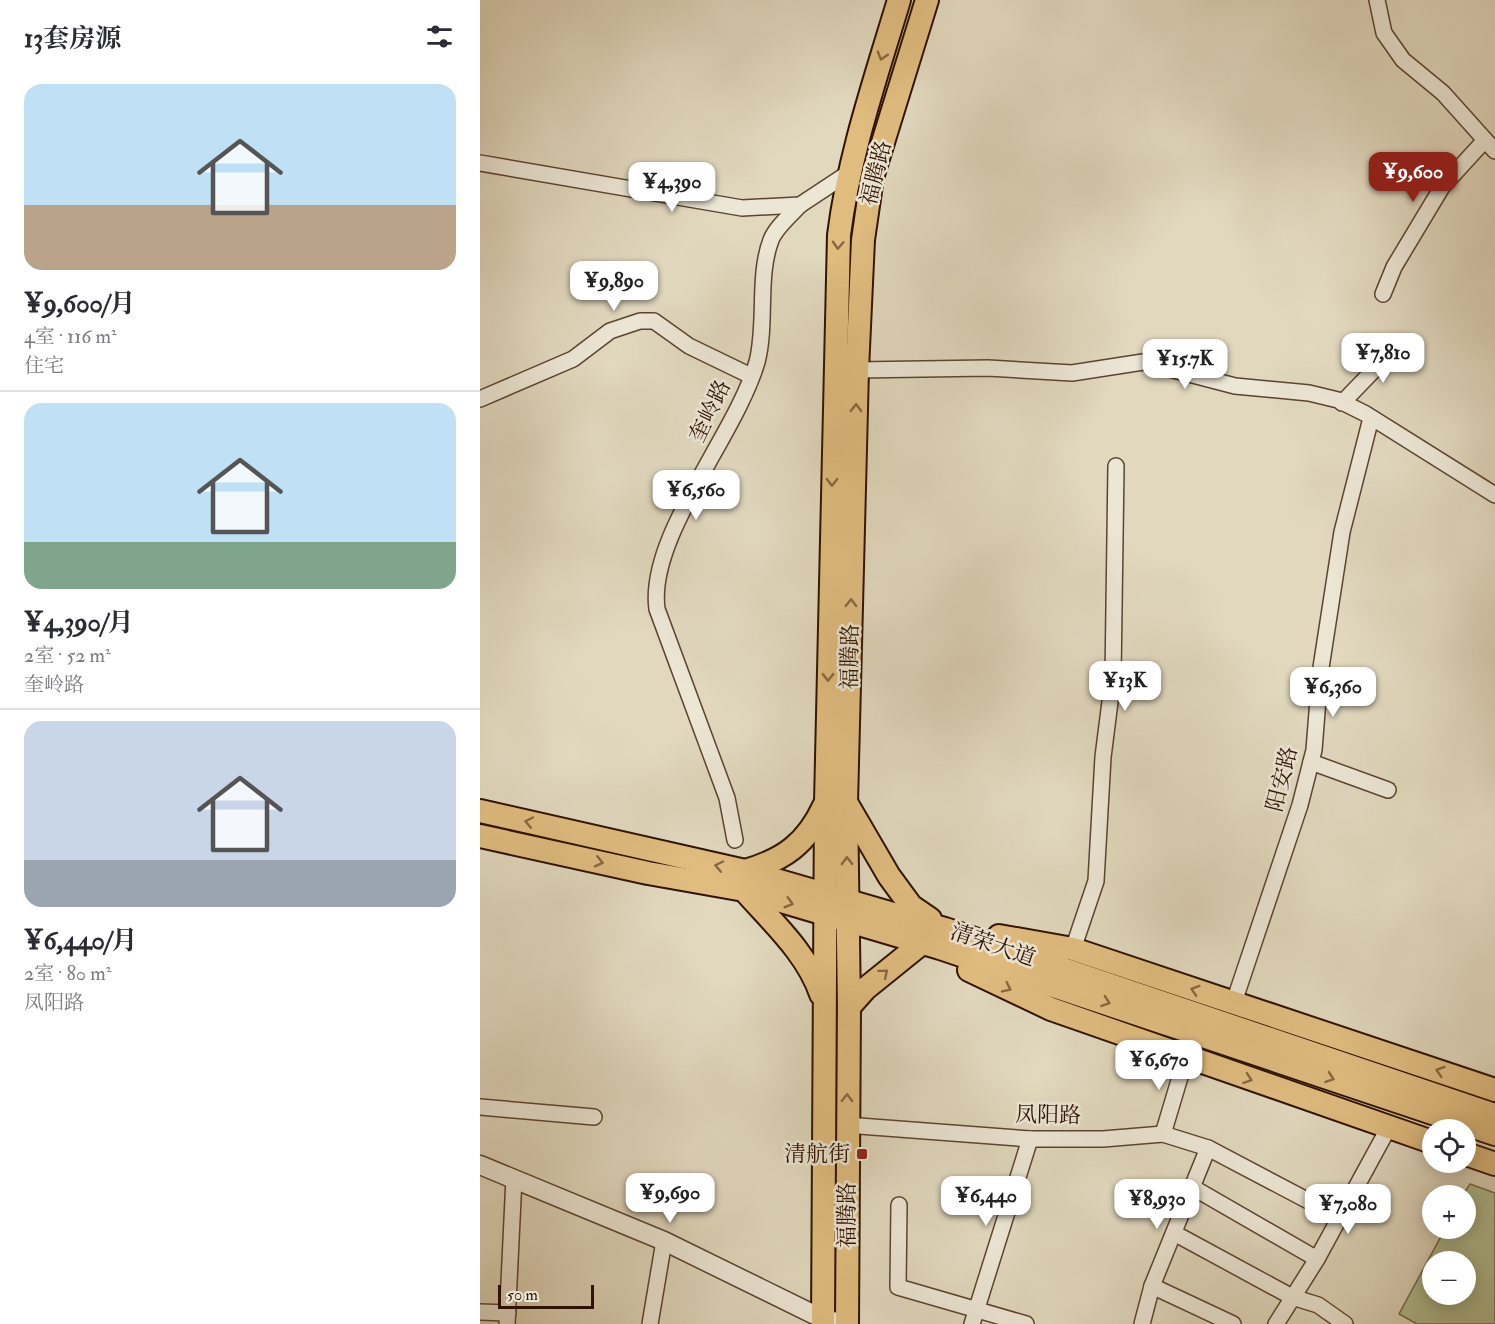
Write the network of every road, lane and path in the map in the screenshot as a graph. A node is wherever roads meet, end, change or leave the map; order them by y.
1 (899, 0) edge
2 (927, 0) edge
3 (1377, 0) edge
4 (1490, 145) edge
5 (480, 163) edge
6 (850, 172) junction
7 (800, 204) junction
8 (1383, 294) dead end
9 (1400, 343) dead end
10 (857, 370) junction
11 (752, 376) junction
12 (480, 399) edge
13 (1342, 403) junction
14 (1371, 418) junction
15 (1116, 466) dead end
16 (1495, 495) edge
17 (1311, 762) junction
18 (1388, 790) dead end
19 (836, 802) junction
20 (480, 811) edge
21 (480, 836) edge
22 (735, 840) dead end
23 (744, 881) junction
24 (825, 904) junction
25 (847, 911) junction
26 (936, 940) junction
27 (1073, 949) junction
28 (1053, 975) junction
29 (1233, 1002) junction
30 (825, 1005) junction
31 (849, 1007) junction
32 (1186, 1057) junction
33 (1495, 1090) edge
34 (480, 1107) edge
35 (1495, 1115) edge
36 (594, 1117) dead end
37 (846, 1125) junction
38 (1389, 1127) junction
39 (1163, 1134) junction
40 (1495, 1134) edge
41 (1030, 1138) junction
42 (1422, 1139) edge
43 (1208, 1148) junction
44 (1476, 1157) edge
45 (1495, 1164) edge
46 (480, 1166) edge
47 (514, 1178) junction
48 (1192, 1187) junction
49 (899, 1205) dead end
50 (1338, 1217) junction
51 (1174, 1233) junction
52 (664, 1241) junction
53 (1317, 1258) junction
54 (1152, 1287) junction
55 (1293, 1297) junction
56 (480, 1312) edge
57 (974, 1317) edge
58 (507, 1318) edge
59 (823, 1321) edge
60 (650, 1324) edge
61 (847, 1324) edge
62 (1026, 1324) edge
63 (1142, 1324) edge
64 (1233, 1324) edge
65 (1275, 1324) edge
66 (1345, 1324) edge

1 -> 6 main road, 福腾路
2 - 10 main road, 福腾路
3 - 4 street
4 - 8 street
5 - 7 street
6 - 7 street
6 -> 19 main road, 福腾路
7 - 11 street, 奎岭路
9 - 13 street
10 - 13 street
19 -> 10 main road, 福腾路
11 - 12 street
11 - 22 street, 奎岭路
13 - 14 street
14 - 16 street
14 - 17 street, 阳安路
15 - 27 street
17 - 18 street
17 - 29 street, 阳安路
19 - 23 main road
19 - 24 main road, 福腾路
25 -> 19 main road, 福腾路
19 - 26 main road
23 -> 20 main road, 清荣大道
21 -> 23 main road, 清荣大道
23 - 24 main road, 清荣大道
23 - 30 main road
24 - 25 main road, 清荣大道
24 - 30 main road, 福腾路
25 - 26 main road, 清荣大道
25 - 31 main road, 福腾路
26 - 27 main road
26 - 28 main road, 清荣大道
31 -> 26 main road
26 -> 32 main road
29 -> 27 main road
28 - 35 main road, 清荣大道
28 -> 40 main road, 清荣大道
33 -> 29 main road
30 - 59 main road, 福腾路
37 -> 31 main road, 福腾路
32 -> 38 main road
32 - 39 street
34 - 36 street
37 - 41 street, 凤阳路
37 - 61 main road, 福腾路
38 - 42 main road
38 - 50 street
39 - 41 street, 凤阳路
39 - 43 street, 凤阳路
41 - 57 street
43 - 48 street
43 - 50 street, 凤阳路
44 - 45 main road
46 - 47 street
47 - 52 street
47 - 58 street
48 - 51 street
48 - 53 street
49 - 57 street
50 - 53 street
51 - 54 street
51 - 55 street
52 - 59 street
52 - 60 street
53 - 55 street
54 - 63 street
54 - 64 street
55 - 65 street
55 - 66 street
56 - 58 street
57 - 62 street
59 - 61 street

